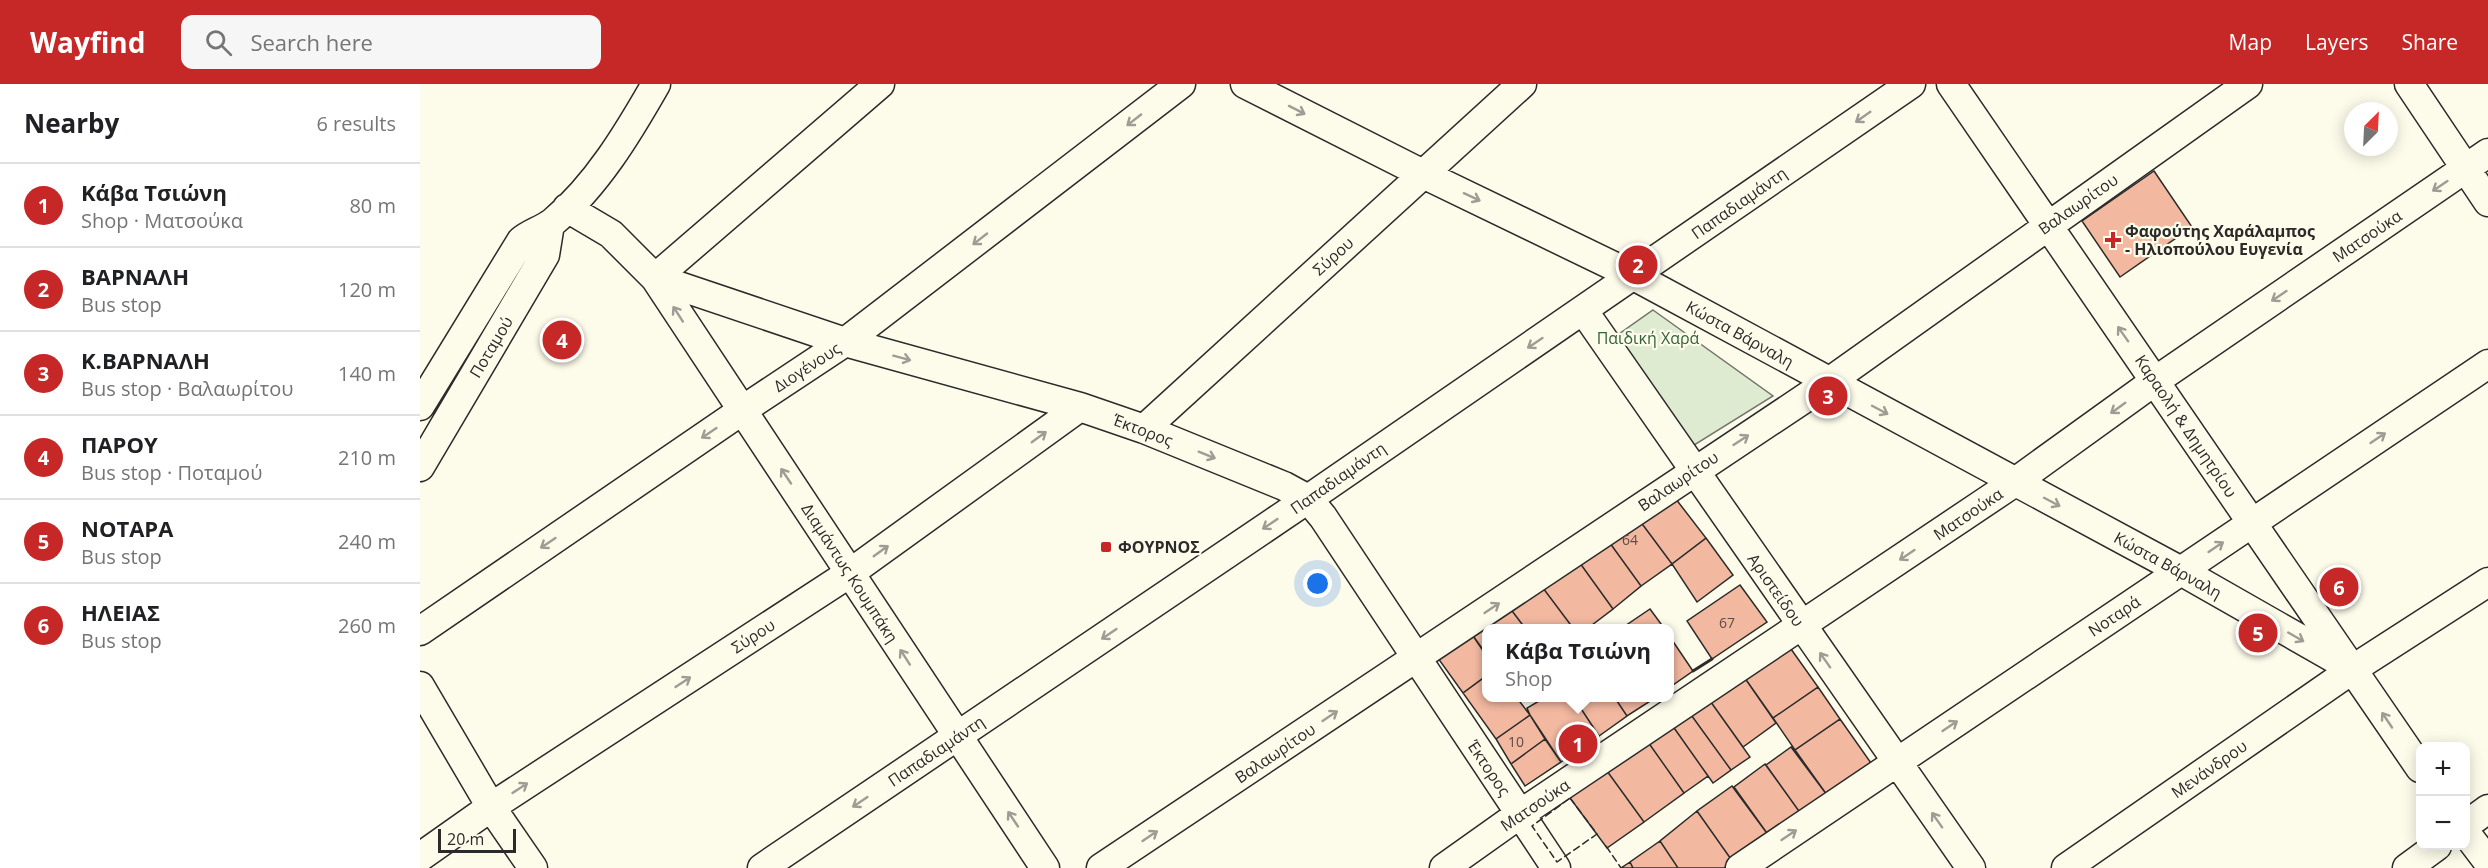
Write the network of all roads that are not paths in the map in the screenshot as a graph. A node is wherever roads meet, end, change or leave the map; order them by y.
1 (656, 84) edge
2 (880, 84) edge
3 (1181, 84) edge
4 (1245, 84) edge
5 (1522, 84) edge
6 (1911, 84) edge
7 (1952, 84) edge
8 (2248, 84) edge
9 (2409, 84) edge
10 (2488, 153) edge
11 (2465, 169) junction
12 (1423, 174) junction
13 (2488, 202) edge
14 (559, 216) junction
15 (2048, 225) junction
16 (1634, 276) junction
17 (655, 278) junction
18 (1583, 310) junction
19 (845, 342) junction
20 (2488, 364) edge
21 (2155, 381) junction
22 (1828, 382) junction
23 (420, 406) edge
24 (1080, 407) junction
25 (742, 410) junction
26 (1144, 429) junction
27 (420, 467) edge
28 (1693, 471) junction
29 (2015, 482) junction
30 (1308, 499) junction
31 (2252, 523) junction
32 (2181, 571) junction
33 (850, 573) junction
34 (2488, 582) edge
35 (1802, 627) junction
36 (420, 631) edge
37 (1416, 659) junction
38 (2353, 669) junction
39 (420, 686) edge
40 (958, 736) junction
41 (2416, 761) edge
42 (1897, 762) junction
43 (491, 807) junction
44 (2488, 809) edge
45 (1520, 814) junction
46 (2470, 822) edge
47 (2470, 838) edge
48 (2432, 850) edge
49 (420, 857) edge
50 (2488, 862) edge
51 (534, 868) edge
52 (762, 868) edge
53 (1045, 868) edge
54 (1101, 868) edge
55 (1444, 868) edge
56 (1556, 868) edge
57 (1740, 868) edge
58 (1971, 868) edge
59 (2066, 868) edge
60 (2407, 868) edge

1 - 14 street, Ποταμού
2 - 17 street
3 -> 19 street, Διογένους
4 -> 12 street, Κώστα Βάρναλη
5 - 12 street, Σύρου
6 -> 16 street, Παπαδιαμάντη
7 - 15 street, Καραολή & Δημητρίου
8 - 15 street, Βαλαωρίτου
9 - 11 street
10 - 11 street, Ματσούκα
11 - 13 street
11 -> 21 street, Ματσούκα
12 -> 16 street, Κώστα Βάρναλη
12 - 26 street, Σύρου
14 - 17 street, Έκτορος
14 - 23 street, Ποταμού
14 - 27 street, Ποταμού
21 -> 15 street, Καραολή & Δημητρίου
15 - 22 street, Βαλαωρίτου
16 - 18 street, Παπαδιαμάντη
16 - 22 street, Κώστα Βάρναλη
17 - 19 street, Έκτορος
25 -> 17 street, Διαμάντως Κουμπάκη
18 - 28 street, Αριστείδου
18 -> 30 street, Παπαδιαμάντη
19 -> 24 street, Έκτορος
19 - 25 street, Διογένους
31 -> 20 street, Νοταρά
21 -> 29 street, Ματσούκα
21 - 31 street, Καραολή & Δημητρίου
28 -> 22 street, Βαλαωρίτου
22 -> 29 street, Κώστα Βάρναλη
24 - 26 street, Έκτορος
33 -> 24 street, Σύρου
33 -> 25 street, Διαμάντως Κουμπάκη
25 -> 36 street, Διογένους
26 -> 30 street, Έκτορος
28 - 35 street, Αριστείδου
37 -> 28 street, Βαλαωρίτου
29 -> 32 street, Κώστα Βάρναλη
29 -> 35 street, Ματσούκα
30 - 37 street, Έκτορος
30 -> 40 street, Παπαδιαμάντη
32 -> 31 street, Νοταρά
31 - 38 street, Καραολή & Δημητρίου
32 -> 38 street, Κώστα Βάρναλη
42 -> 32 street, Νοταρά
40 -> 33 street, Διαμάντως Κουμπάκη
43 -> 33 street, Σύρου
34 - 38 street, Μενάνδρου
42 -> 35 street, Αριστείδου
35 - 45 street, Ματσούκα
37 - 45 street, Έκτορος
54 -> 37 street, Βαλαωρίτου
41 -> 38 street, Καραολή & Δημητρίου
38 - 59 street, Μενάνδρου
39 - 43 street
40 -> 52 street, Παπαδιαμάντη
53 -> 40 street, Διαμάντως Κουμπάκη
57 -> 42 street, Νοταρά
58 -> 42 street, Αριστείδου
43 - 49 street, Σύρου
43 - 51 street
44 - 46 street
45 - 55 street, Ματσούκα
45 - 56 street, Έκτορος
47 - 50 street
48 - 60 street

